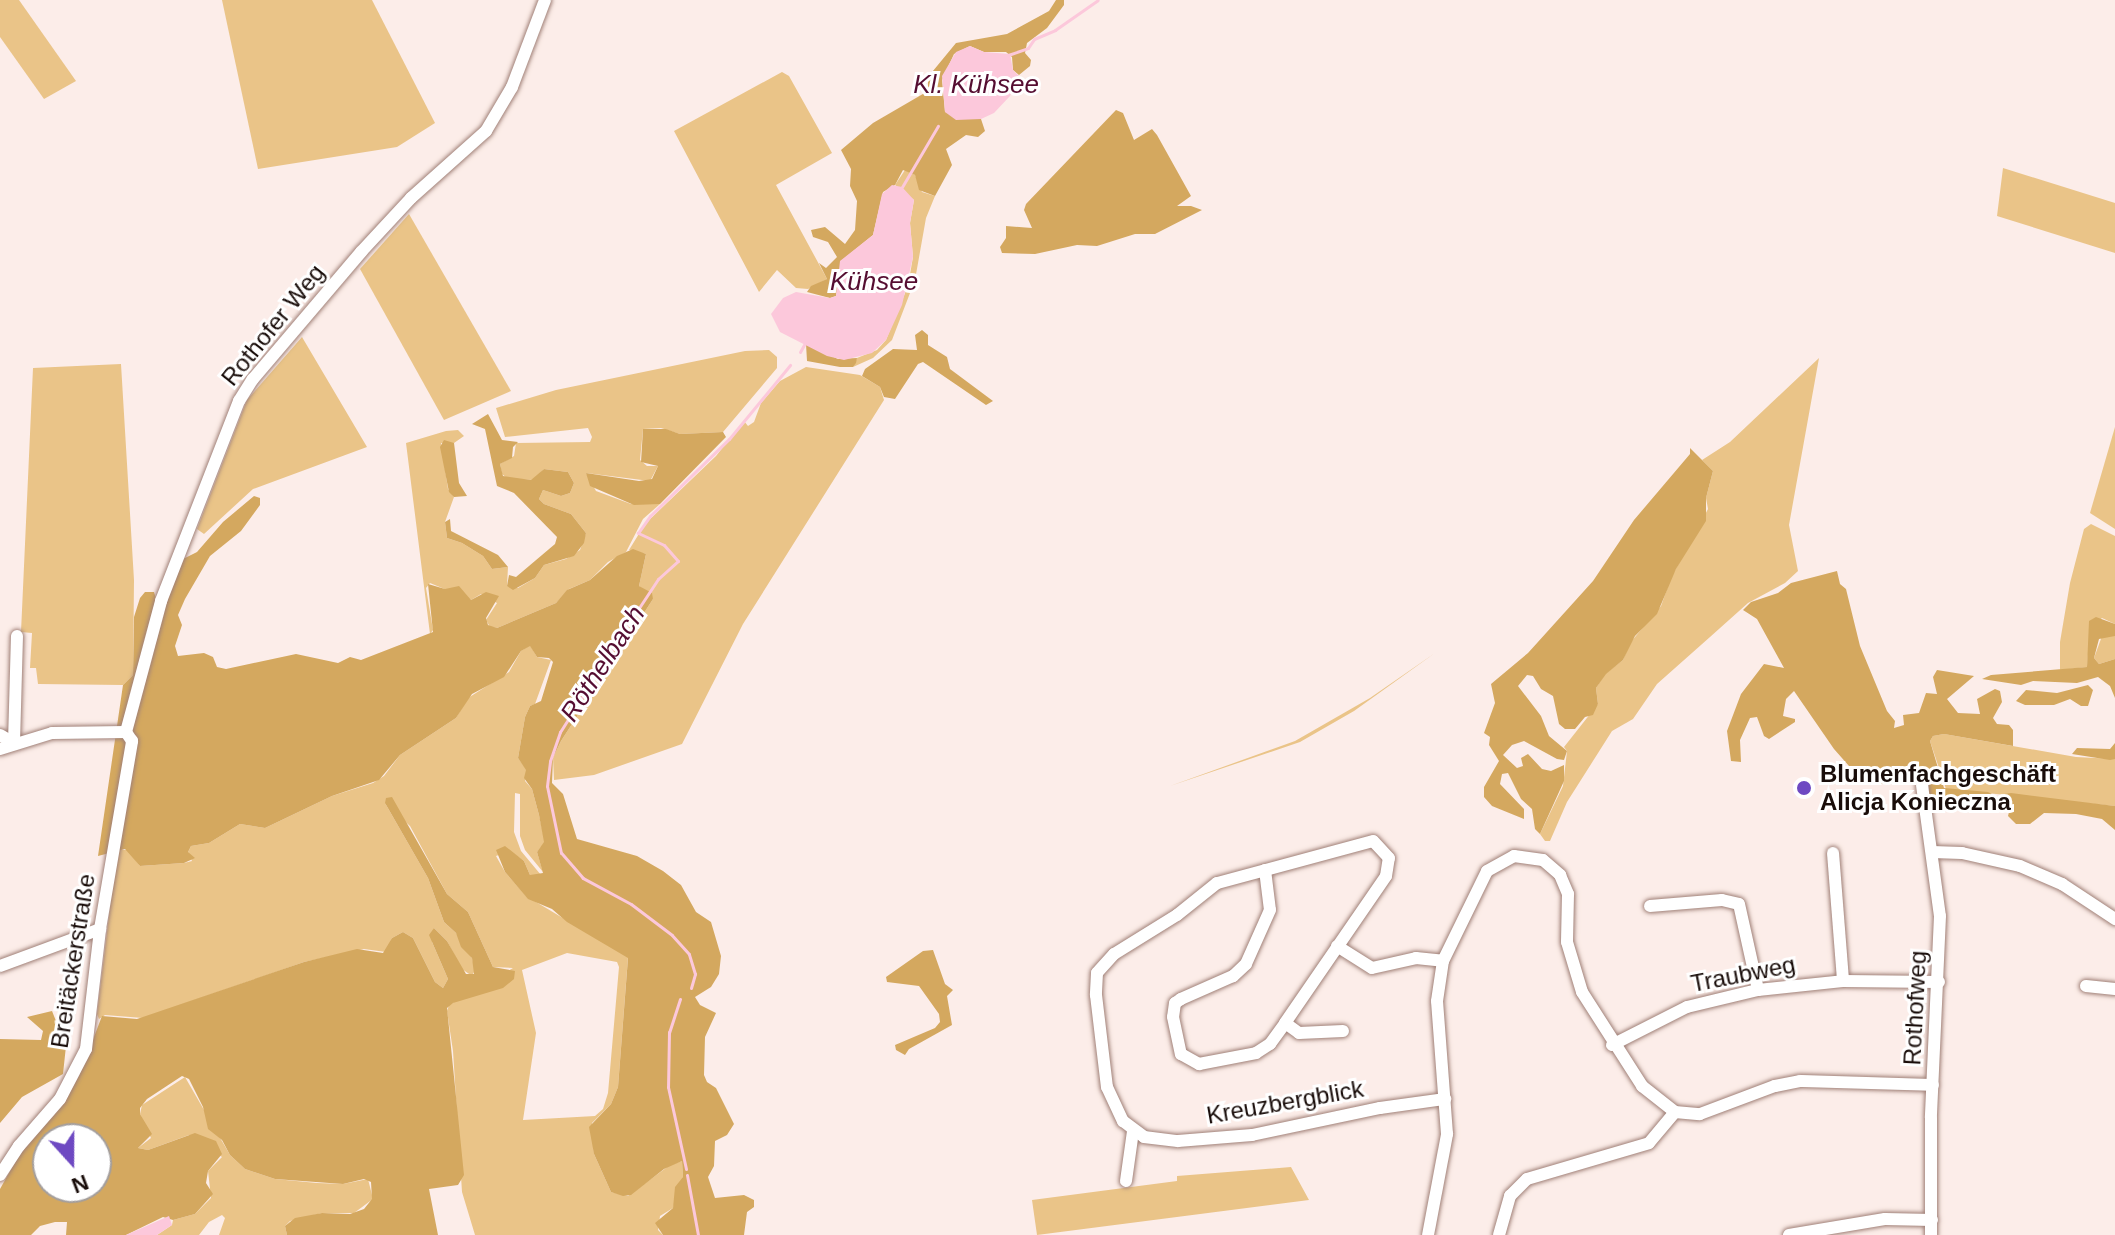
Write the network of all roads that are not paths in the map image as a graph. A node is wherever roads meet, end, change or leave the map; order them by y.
1 (545, 0) edge
2 (17, 636) dead end
3 (126, 732) junction
4 (0, 735) edge
5 (14, 743) junction
6 (0, 749) edge
7 (1922, 785) dead end
8 (1932, 852) junction
9 (1833, 853) dead end
10 (1265, 870) junction
11 (1650, 906) dead end
12 (2115, 919) edge
13 (100, 929) junction
14 (1337, 946) junction
15 (1443, 961) junction
16 (0, 966) edge
17 (1843, 981) junction
18 (1939, 982) junction
19 (2086, 986) dead end
20 (2115, 989) edge
21 (1758, 990) junction
22 (1285, 1023) junction
23 (1343, 1031) dead end
24 (1612, 1045) junction
25 (1933, 1085) junction
26 (1445, 1099) junction
27 (1675, 1112) junction
28 (1133, 1131) junction
29 (0, 1175) edge
30 (1126, 1181) dead end
31 (1932, 1220) junction
32 (1428, 1235) edge
33 (1499, 1235) edge
34 (1789, 1235) edge
35 (1931, 1235) edge

1 - 3 street, Rothofer Weg
2 - 5 street
3 - 5 street
3 - 13 street, Breitäckerstraße
4 - 5 street
5 - 6 street
7 - 8 street, Rothofweg
8 - 12 street
8 - 18 street, Rothofweg
9 - 17 street
10 - 14 street
10 - 22 street
10 - 28 street
11 - 21 street
13 - 16 street
13 - 29 street, Breitäckerstraße
14 - 15 street
14 - 22 street
15 - 24 street
15 - 26 street
17 - 18 street, Traubweg
17 - 21 street, Traubweg
18 - 25 street, Rothofweg
19 - 20 street
21 - 24 street, Traubweg
22 - 23 street
24 - 27 street
25 - 27 street
25 - 31 street, Rothofweg
26 - 28 street, Kreuzbergblick
26 - 32 street
27 - 33 street
28 - 30 street
31 - 34 street
31 - 35 street, Rothofweg

